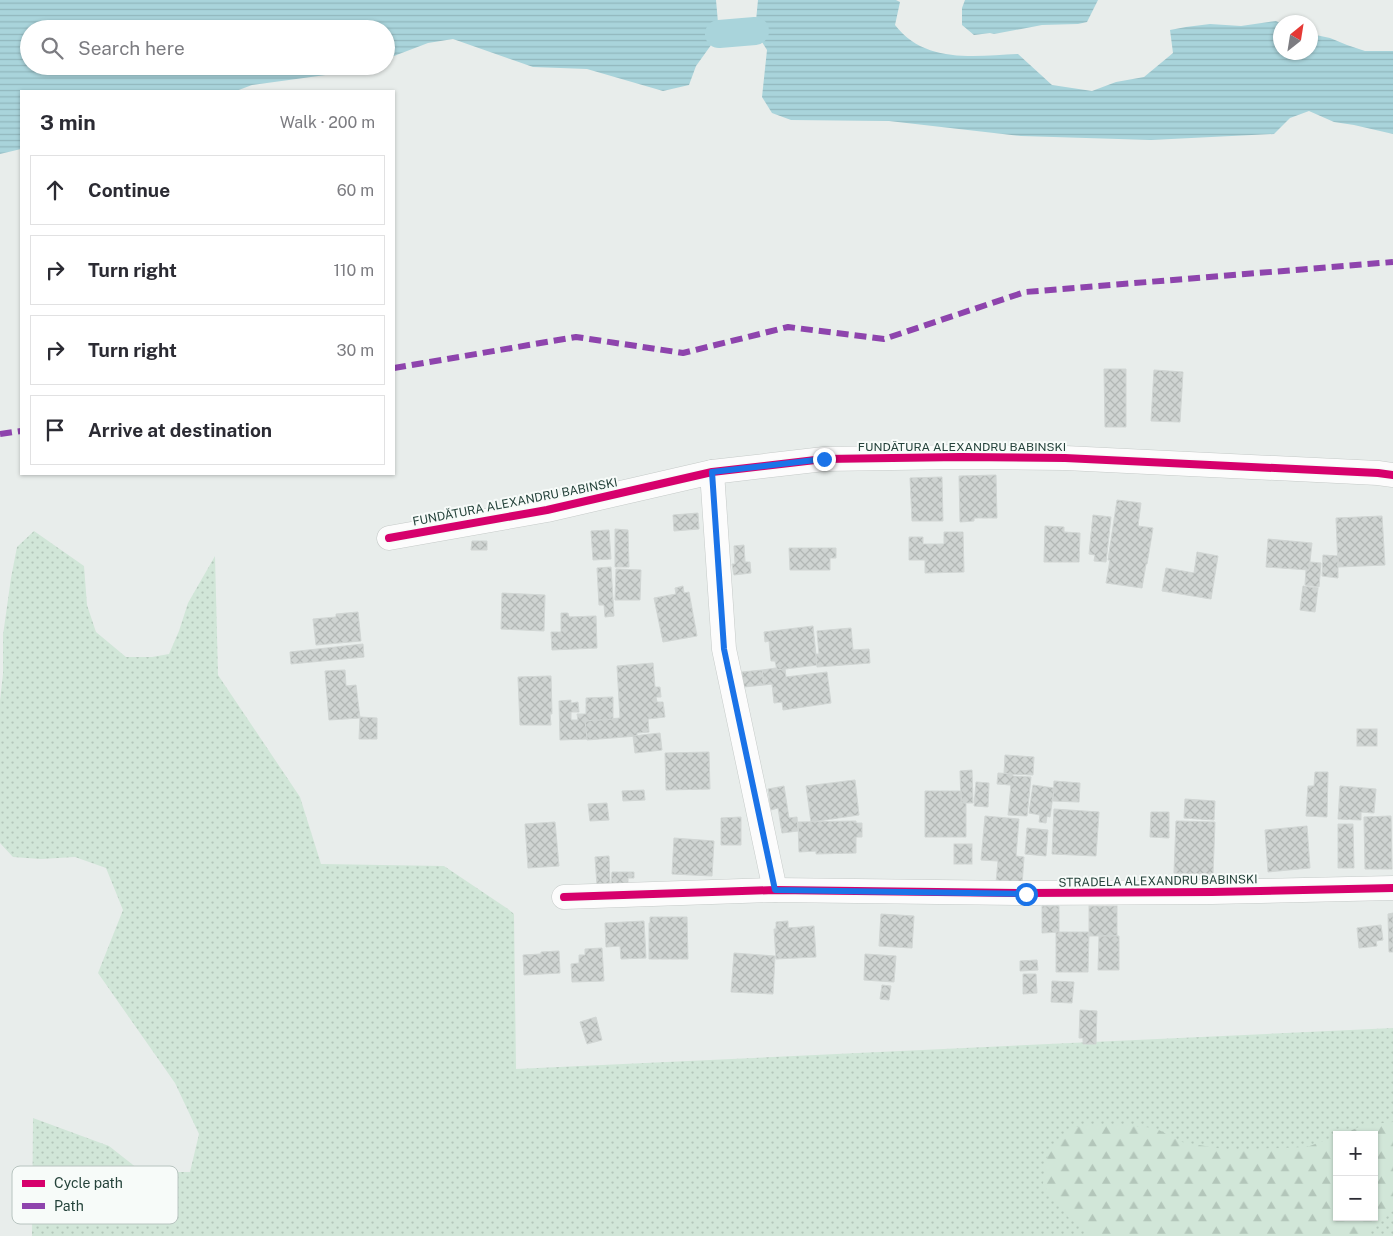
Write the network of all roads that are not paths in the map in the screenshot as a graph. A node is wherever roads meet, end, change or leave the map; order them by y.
1 (712, 472) junction
2 (1393, 475) edge
3 (388, 538) dead end
4 (1393, 888) edge
5 (775, 890) junction
6 (564, 897) dead end

1 - 2 street, FUNDĂTURA ALEXANDRU BABINSKI
1 - 3 street, FUNDĂTURA ALEXANDRU BABINSKI
1 - 5 street
4 - 5 street, STRADELA ALEXANDRU BABINSKI
5 - 6 street, STRADELA ALEXANDRU BABINSKI

